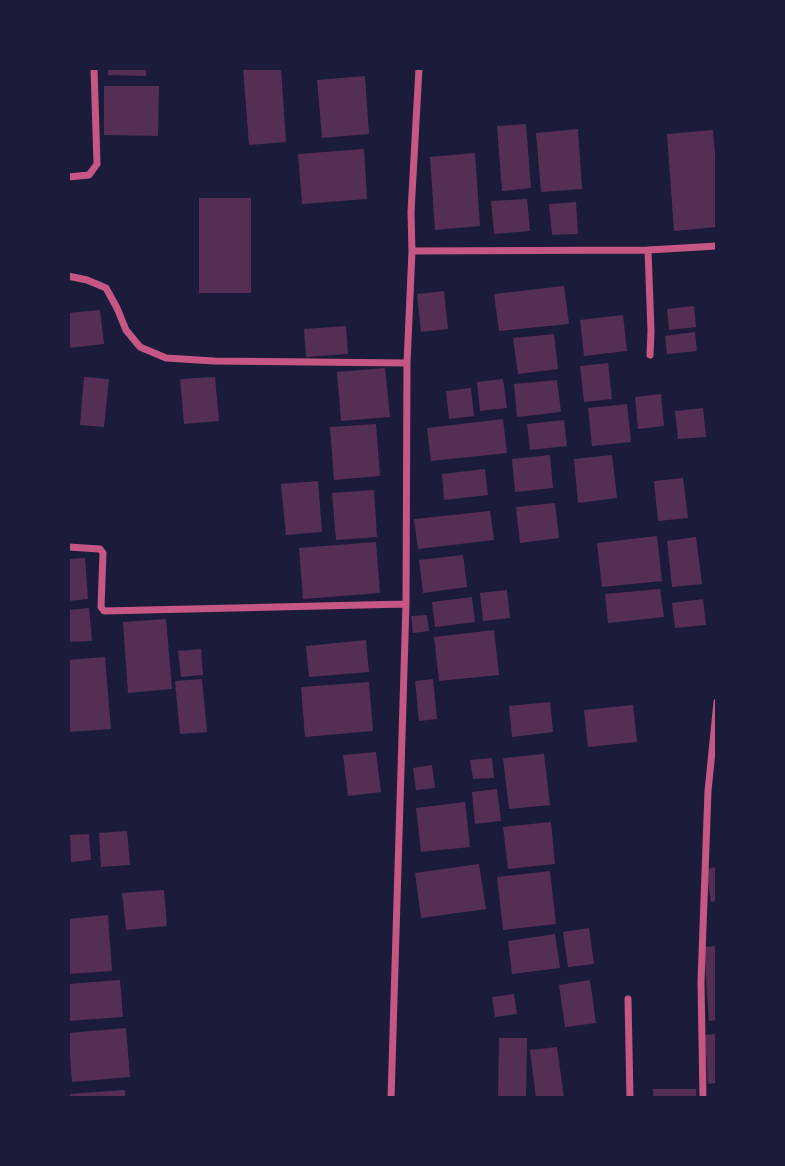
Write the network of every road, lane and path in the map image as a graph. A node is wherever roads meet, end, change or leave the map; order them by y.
1 (94, 68) edge
2 (419, 68) edge
3 (68, 177) edge
4 (717, 246) edge
5 (648, 250) junction
6 (412, 251) junction
7 (68, 276) edge
8 (650, 355) dead end
9 (407, 363) junction
10 (68, 547) edge
11 (406, 604) junction
12 (717, 702) edge
13 (628, 999) dead end
14 (391, 1098) edge
15 (631, 1098) edge
16 (703, 1098) edge

1 - 3 street
2 - 6 street
4 - 5 street
5 - 6 street
5 - 8 street
6 - 9 street
7 - 9 street
9 - 11 street
10 - 11 street
11 - 14 street
12 - 16 street
13 - 15 street

